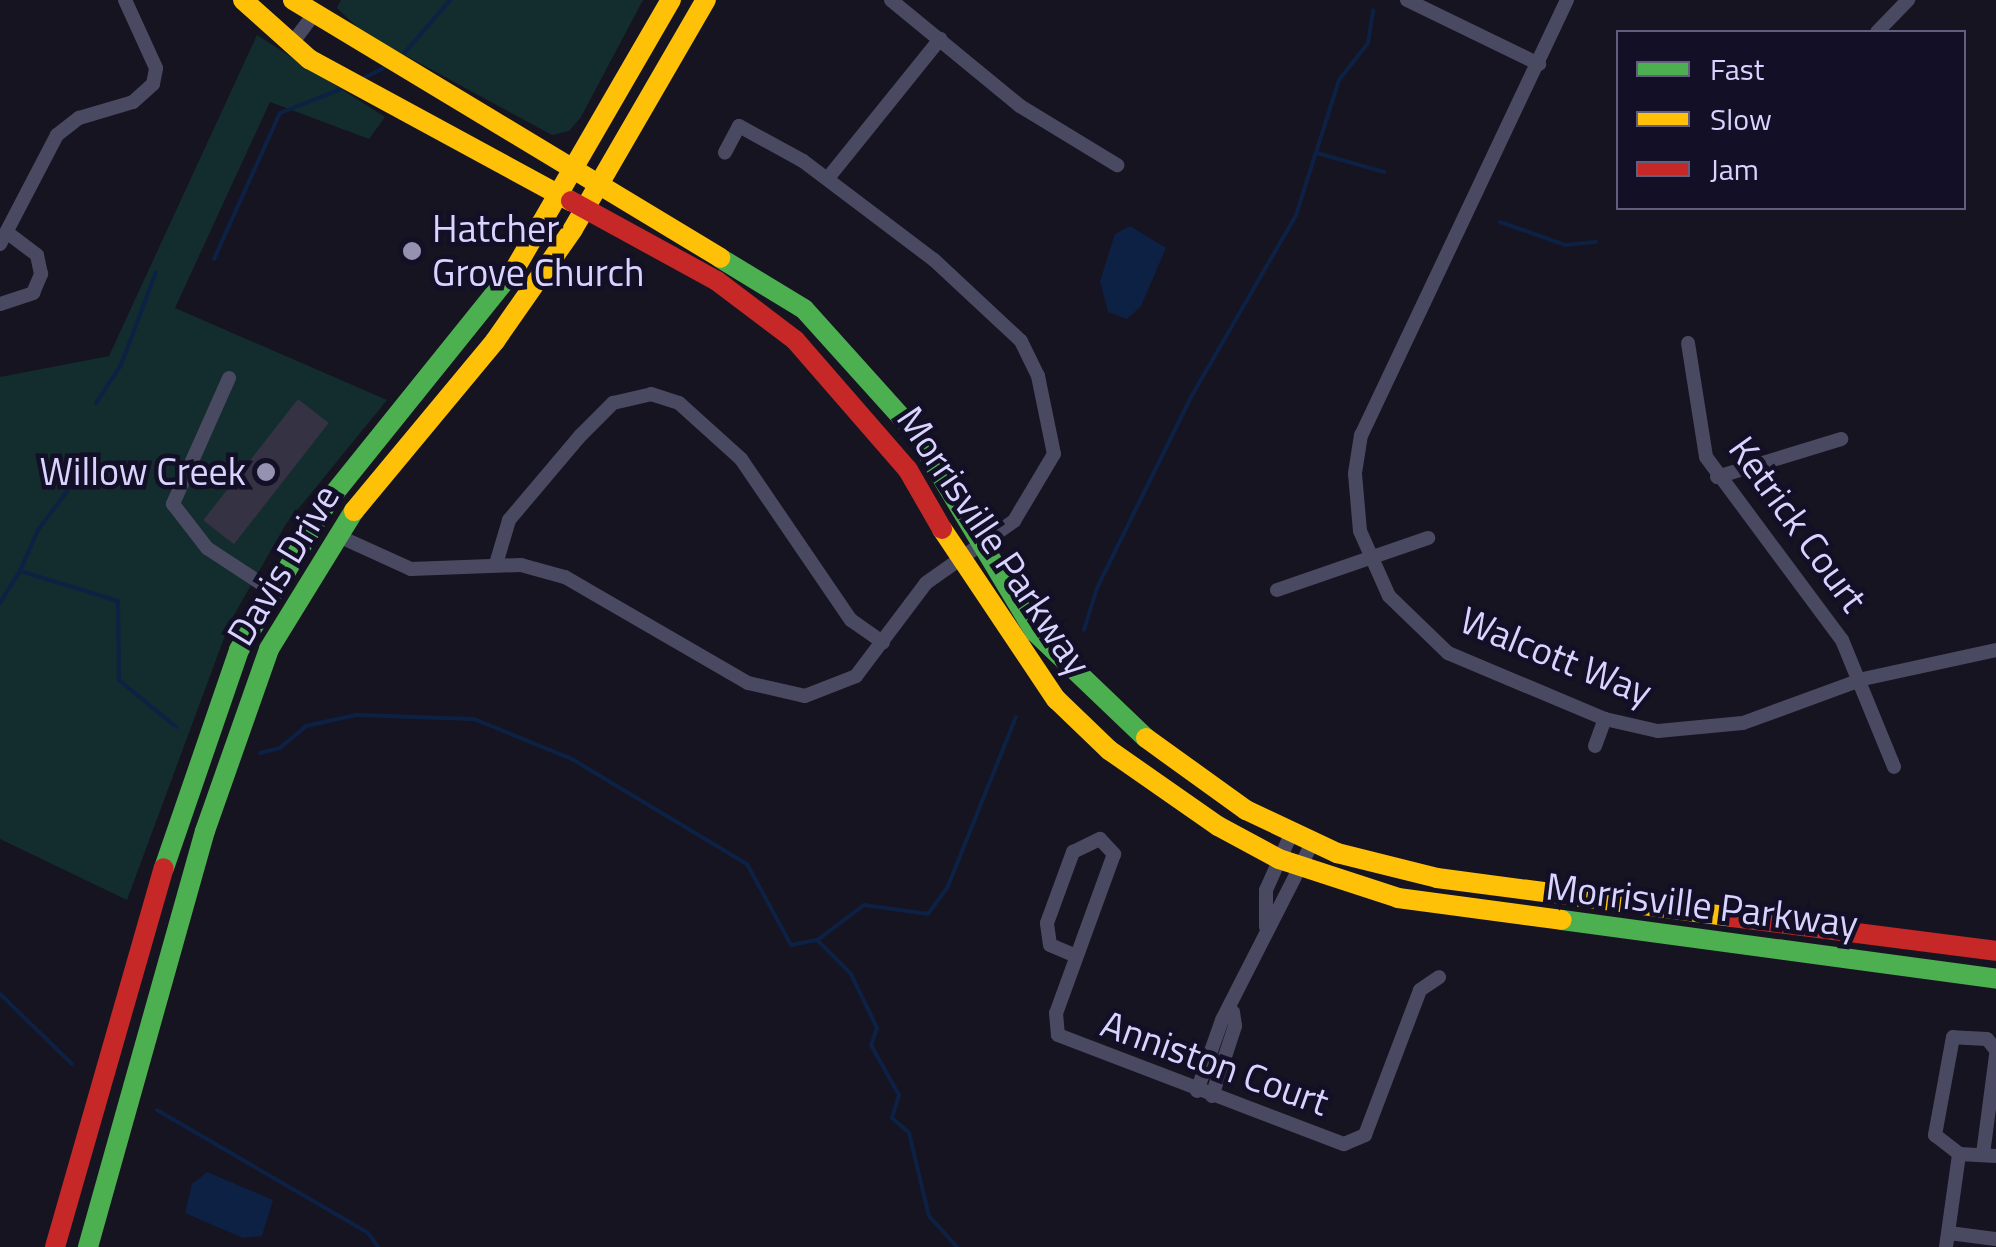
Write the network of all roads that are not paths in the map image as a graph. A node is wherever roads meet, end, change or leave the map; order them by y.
1 (125, 0) edge
2 (243, 0) edge
3 (293, 0) edge
4 (671, 0) edge
5 (706, 0) edge
6 (891, 0) edge
7 (1407, 0) edge
8 (1566, 0) edge
9 (1908, 0) edge
10 (314, 16) junction
11 (1880, 30) edge
12 (940, 39) junction
13 (290, 46) junction
14 (1539, 64) junction
15 (725, 152) dead end
16 (1117, 165) dead end
17 (578, 170) junction
18 (828, 178) junction
19 (602, 186) junction
20 (562, 194) junction
21 (587, 208) junction
22 (4, 238) edge
23 (0, 304) edge
24 (1688, 342) dead end
25 (229, 378) dead end
26 (1841, 438) dead end
27 (1717, 477) junction
28 (336, 535) junction
29 (1428, 538) dead end
30 (981, 546) junction
31 (957, 558) junction
32 (1371, 563) junction
33 (496, 564) junction
34 (271, 590) junction
35 (1278, 590) dead end
36 (882, 642) junction
37 (1996, 650) edge
38 (1863, 679) junction
39 (1605, 719) junction
40 (1595, 746) dead end
41 (1894, 767) dead end
42 (1291, 834) junction
43 (1312, 843) junction
44 (1279, 859) junction
45 (1300, 867) junction
46 (1266, 927) junction
47 (1996, 951) edge
48 (1076, 956) junction
49 (1439, 977) dead end
50 (1996, 979) edge
51 (1996, 1053) edge
52 (1204, 1094) junction
53 (1959, 1154) junction
54 (1990, 1155) edge
55 (1996, 1239) edge
56 (1948, 1240) edge
57 (55, 1247) edge
58 (88, 1247) edge

1 - 22 street
2 - 13 main road, Morrisville Parkway
3 - 10 main road, Morrisville Parkway
4 - 17 main road, Davis Drive
5 - 19 main road, Davis Drive
6 - 12 street
7 - 14 street
8 - 14 street, Walcott Way
9 - 11 street
10 - 13 street
10 - 17 main road, Morrisville Parkway
12 - 16 street
12 - 18 street
13 - 20 main road, Morrisville Parkway
14 - 32 street, Walcott Way
15 - 18 street
17 - 19 main road, Morrisville Parkway
17 - 20 main road, Davis Drive
18 - 30 street
19 - 21 main road, Davis Drive
19 - 30 main road, Morrisville Parkway
20 - 21 main road, Morrisville Parkway
20 - 34 main road, Davis Drive
21 - 28 main road, Davis Drive
21 - 31 main road, Morrisville Parkway
22 - 23 street
24 - 27 street, Ketrick Court
25 - 34 street
26 - 27 street
27 - 38 street, Ketrick Court
28 - 33 street
28 - 58 main road, Davis Drive
29 - 32 street
30 - 31 street
30 - 42 main road, Morrisville Parkway
31 - 36 street
31 - 44 main road, Morrisville Parkway
32 - 35 street
32 - 39 street, Walcott Way
33 - 36 street
33 - 36 street
34 - 57 main road, Davis Drive
37 - 38 street, Walcott Way
38 - 39 street, Walcott Way
38 - 41 street, Ketrick Court
39 - 40 street
42 - 43 main road, Morrisville Parkway
42 - 44 street
43 - 45 street
43 - 47 main road, Morrisville Parkway
44 - 45 main road, Morrisville Parkway
44 - 46 street
45 - 46 street
45 - 50 main road, Morrisville Parkway
46 - 52 street
48 - 48 street
48 - 52 street, Anniston Court
49 - 52 street, Anniston Court
51 - 53 street
51 - 54 street
53 - 54 street
53 - 56 street
55 - 56 street

